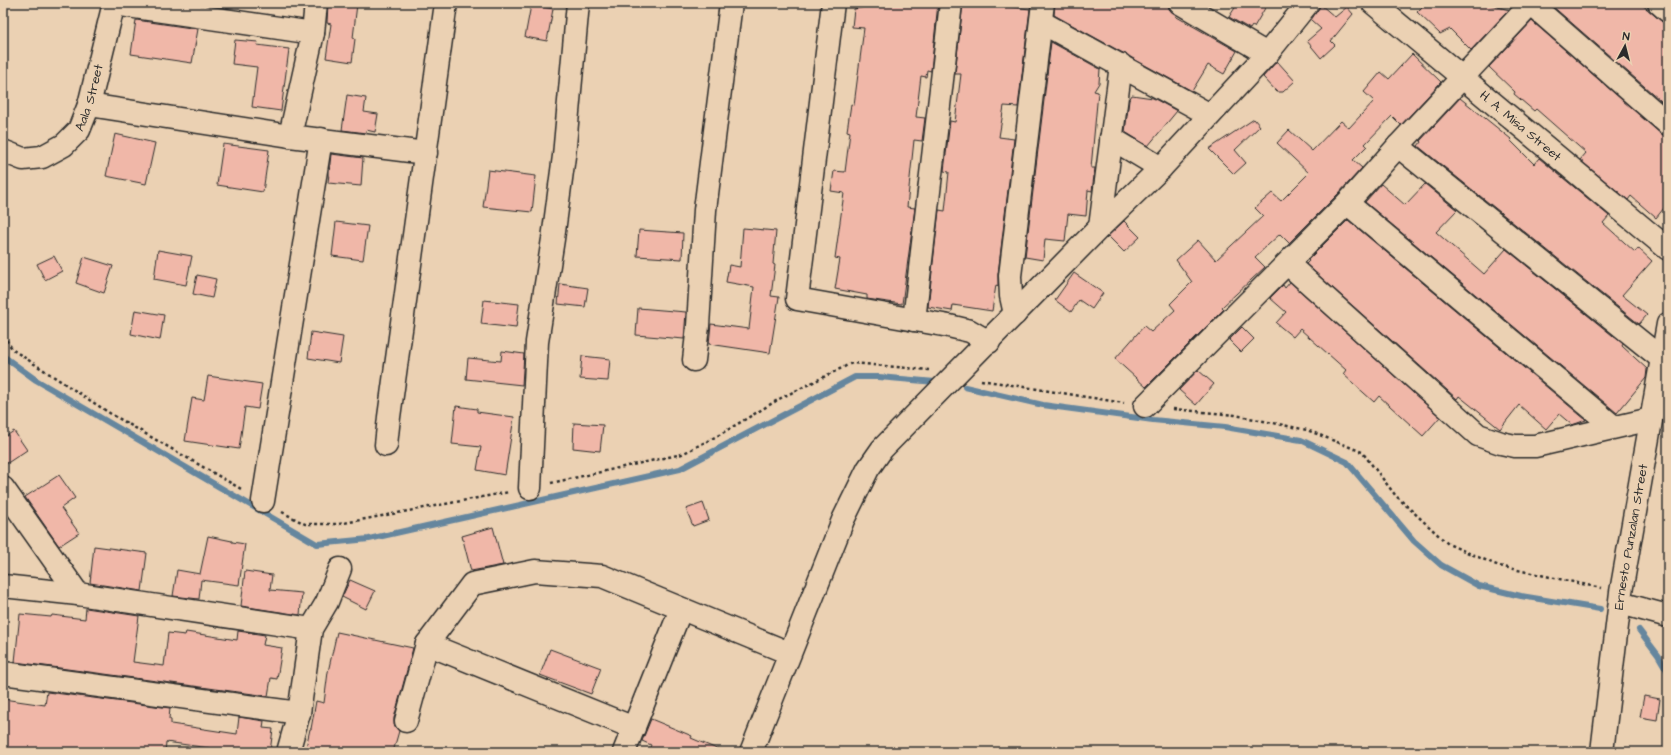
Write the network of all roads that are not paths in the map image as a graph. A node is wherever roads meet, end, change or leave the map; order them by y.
1 (316, 3) edge
2 (446, 3) edge
3 (578, 3) edge
4 (732, 3) edge
5 (833, 3) edge
6 (951, 3) edge
7 (1180, 3) edge
8 (1308, 3) edge
9 (1373, 3) edge
10 (1659, 3) edge
11 (114, 4) edge
12 (1531, 4) edge
13 (216, 11) edge
14 (1668, 11) edge
15 (1042, 12) edge
16 (313, 33) junction
17 (1267, 54) junction
18 (1120, 65) junction
19 (1462, 77) junction
20 (89, 105) junction
21 (1210, 115) junction
22 (1668, 124) edge
23 (290, 136) junction
24 (1111, 138) junction
25 (320, 139) junction
26 (1398, 146) junction
27 (3, 152) edge
28 (426, 153) junction
29 (1162, 168) junction
30 (1347, 203) junction
31 (1100, 227) junction
32 (1668, 249) edge
33 (1288, 264) junction
34 (1015, 314) junction
35 (914, 320) junction
36 (1668, 324) edge
37 (988, 342) junction
38 (1662, 359) junction
39 (694, 360) dead end
40 (1145, 406) road end
41 (1651, 419) junction
42 (1614, 427) junction
43 (386, 445) dead end
44 (3, 488) edge
45 (530, 488) road end
46 (262, 501) road end
47 (340, 569) dead end
48 (3, 586) edge
49 (78, 594) junction
50 (1620, 597) junction
51 (681, 609) junction
52 (1668, 616) edge
53 (311, 629) junction
54 (427, 644) junction
55 (789, 653) junction
56 (3, 673) edge
57 (299, 712) junction
58 (406, 721) dead end
59 (634, 728) junction
60 (288, 752) edge
61 (624, 752) edge
62 (752, 752) edge
63 (1602, 752) edge

1 - 16 street
2 - 28 street
3 - 45 street
4 - 39 street
5 - 35 street
6 - 35 street
7 - 17 street
8 - 17 street
9 - 19 street, H. A. Misa Street
10 - 14 street
11 - 13 street
11 - 20 street, Aala Street
12 - 19 street
12 - 22 street
13 - 16 street
15 - 18 street
15 - 34 street
16 - 23 street
17 - 21 street
18 - 21 street
18 - 24 street
19 - 26 street
19 - 32 street, H. A. Misa Street
20 - 23 street
20 - 27 street, Aala Street
21 - 29 street
23 - 25 street
24 - 29 street
24 - 31 street
25 - 28 street
25 - 46 street
26 - 30 street
26 - 38 street
28 - 43 street
29 - 31 street
30 - 33 street
30 - 42 street
31 - 34 street
33 - 40 street
33 - 42 street
34 - 37 street
35 - 37 street
36 - 38 street, Ernesto Punzalan Street
37 - 55 street
38 - 41 street, Ernesto Punzalan Street
41 - 42 street
41 - 50 street, Ernesto Punzalan Street
44 - 49 street
47 - 53 street
48 - 49 street
49 - 53 street
50 - 52 street
50 - 63 street, Ernesto Punzalan Street
51 - 54 street
51 - 55 street
51 - 59 street
53 - 57 street
54 - 58 street
54 - 59 street
55 - 62 street
56 - 57 street
57 - 60 street
59 - 61 street

